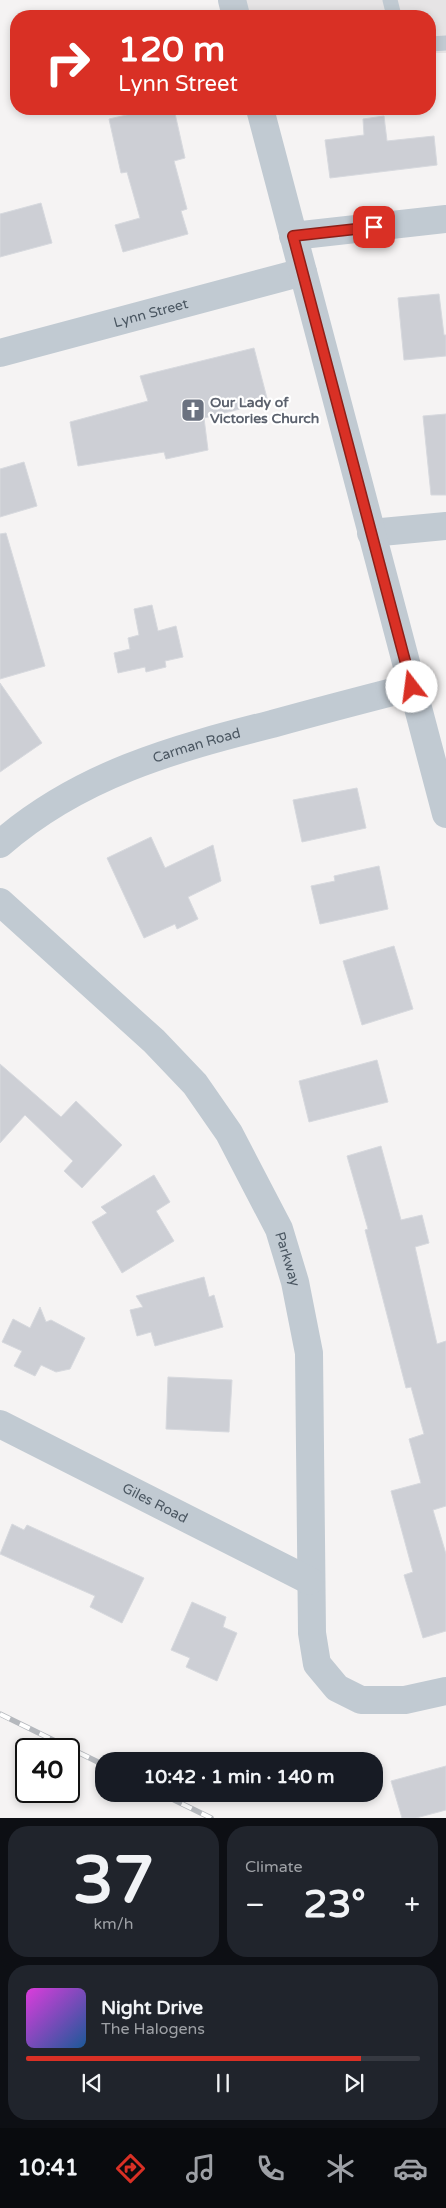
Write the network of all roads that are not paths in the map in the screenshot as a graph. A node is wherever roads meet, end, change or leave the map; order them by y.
1 (262, 115) edge
2 (446, 219) edge
3 (293, 236) junction
4 (303, 272) junction
5 (0, 353) edge
6 (446, 526) edge
7 (371, 533) junction
8 (412, 687) junction
9 (446, 814) edge
10 (0, 844) edge
11 (0, 902) edge
12 (0, 1424) edge
13 (310, 1581) junction
14 (446, 1691) edge

1 - 3 street
2 - 3 street
3 - 4 street
4 - 5 street, Lynn Street
4 - 7 street
6 - 7 street
7 - 8 street
8 - 9 street
8 - 10 street, Carman Road
11 - 13 street, Parkway
12 - 13 street, Giles Road
13 - 14 street, Parkway

